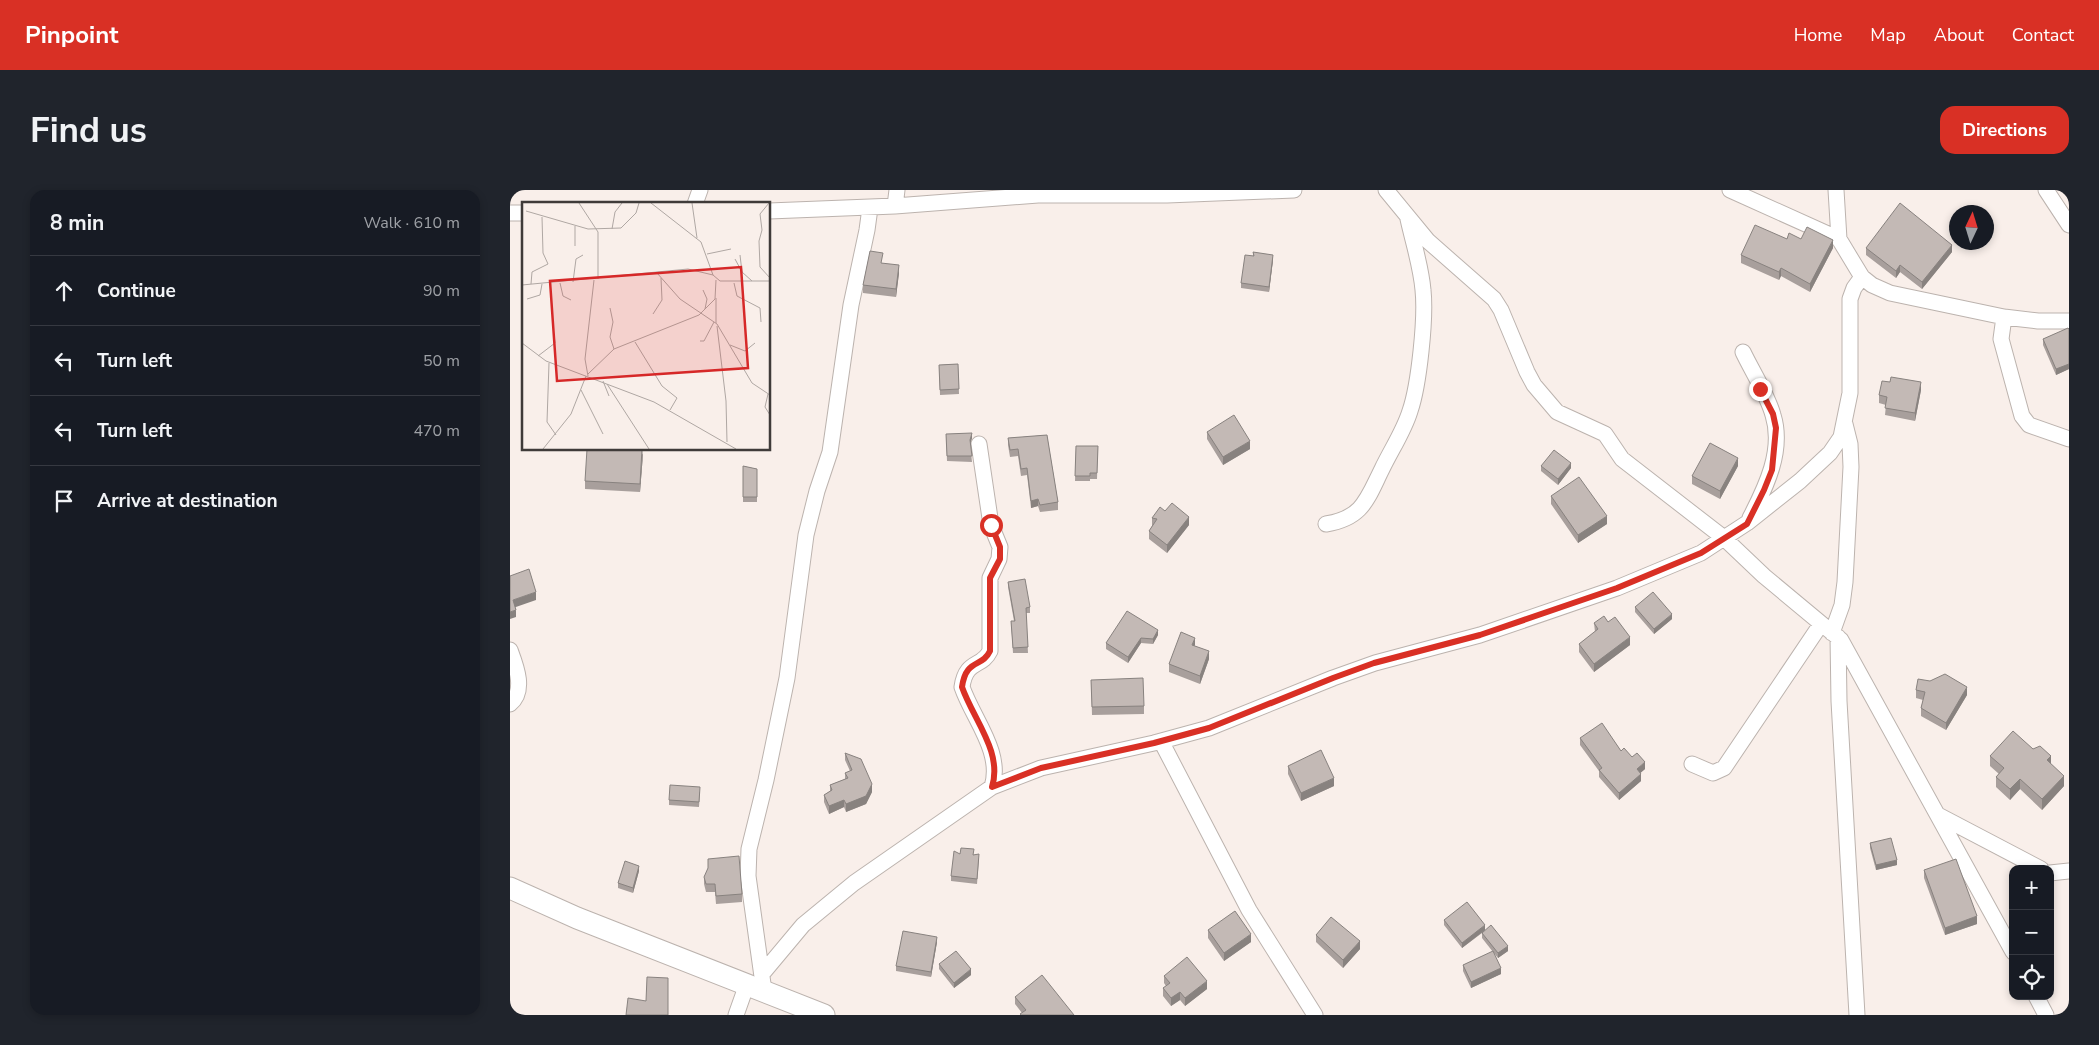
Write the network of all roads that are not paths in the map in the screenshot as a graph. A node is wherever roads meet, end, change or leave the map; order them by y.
1 (700, 190) edge
2 (897, 190) edge
3 (1294, 190) edge
4 (1386, 190) edge
5 (1730, 190) edge
6 (1836, 190) edge
7 (2046, 190) edge
8 (696, 202) edge
9 (895, 206) junction
10 (870, 208) junction
11 (770, 211) edge
12 (1407, 215) junction
13 (2069, 225) edge
14 (1839, 239) junction
15 (1862, 277) junction
16 (2004, 317) junction
17 (2069, 321) edge
18 (1743, 352) dead end
19 (1845, 424) junction
20 (2069, 439) edge
21 (979, 444) dead end
22 (1326, 524) dead end
23 (1747, 524) junction
24 (1724, 538) junction
25 (1830, 631) junction
26 (510, 650) edge
27 (510, 704) edge
28 (1161, 741) junction
29 (1692, 764) dead end
30 (992, 787) junction
31 (1938, 815) junction
32 (2033, 865) edge
33 (2069, 871) edge
34 (2054, 872) edge
35 (510, 888) edge
36 (2009, 945) edge
37 (757, 983) junction
38 (2038, 1000) edge
39 (736, 1015) edge
40 (824, 1015) edge
41 (1315, 1015) edge
42 (1857, 1015) edge
43 (2046, 1015) edge

1 - 8 street
2 - 9 street
3 - 9 street
4 - 12 street
5 - 14 street
6 - 14 street
7 - 13 street
9 - 10 street
10 - 11 street
10 - 37 street
12 - 22 street
12 - 24 street
14 - 15 street
15 - 16 street
15 - 19 street
16 - 17 street
16 - 20 street
18 - 23 street
19 - 23 street
19 - 25 street
21 - 30 street
23 - 24 street
24 - 25 street
24 - 28 street
25 - 29 street
25 - 31 street
25 - 42 street
26 - 27 street
28 - 30 street
28 - 41 street
30 - 37 street
31 - 32 street
31 - 36 street
33 - 34 street
35 - 37 main road
37 - 39 street
37 - 40 main road
38 - 43 street

